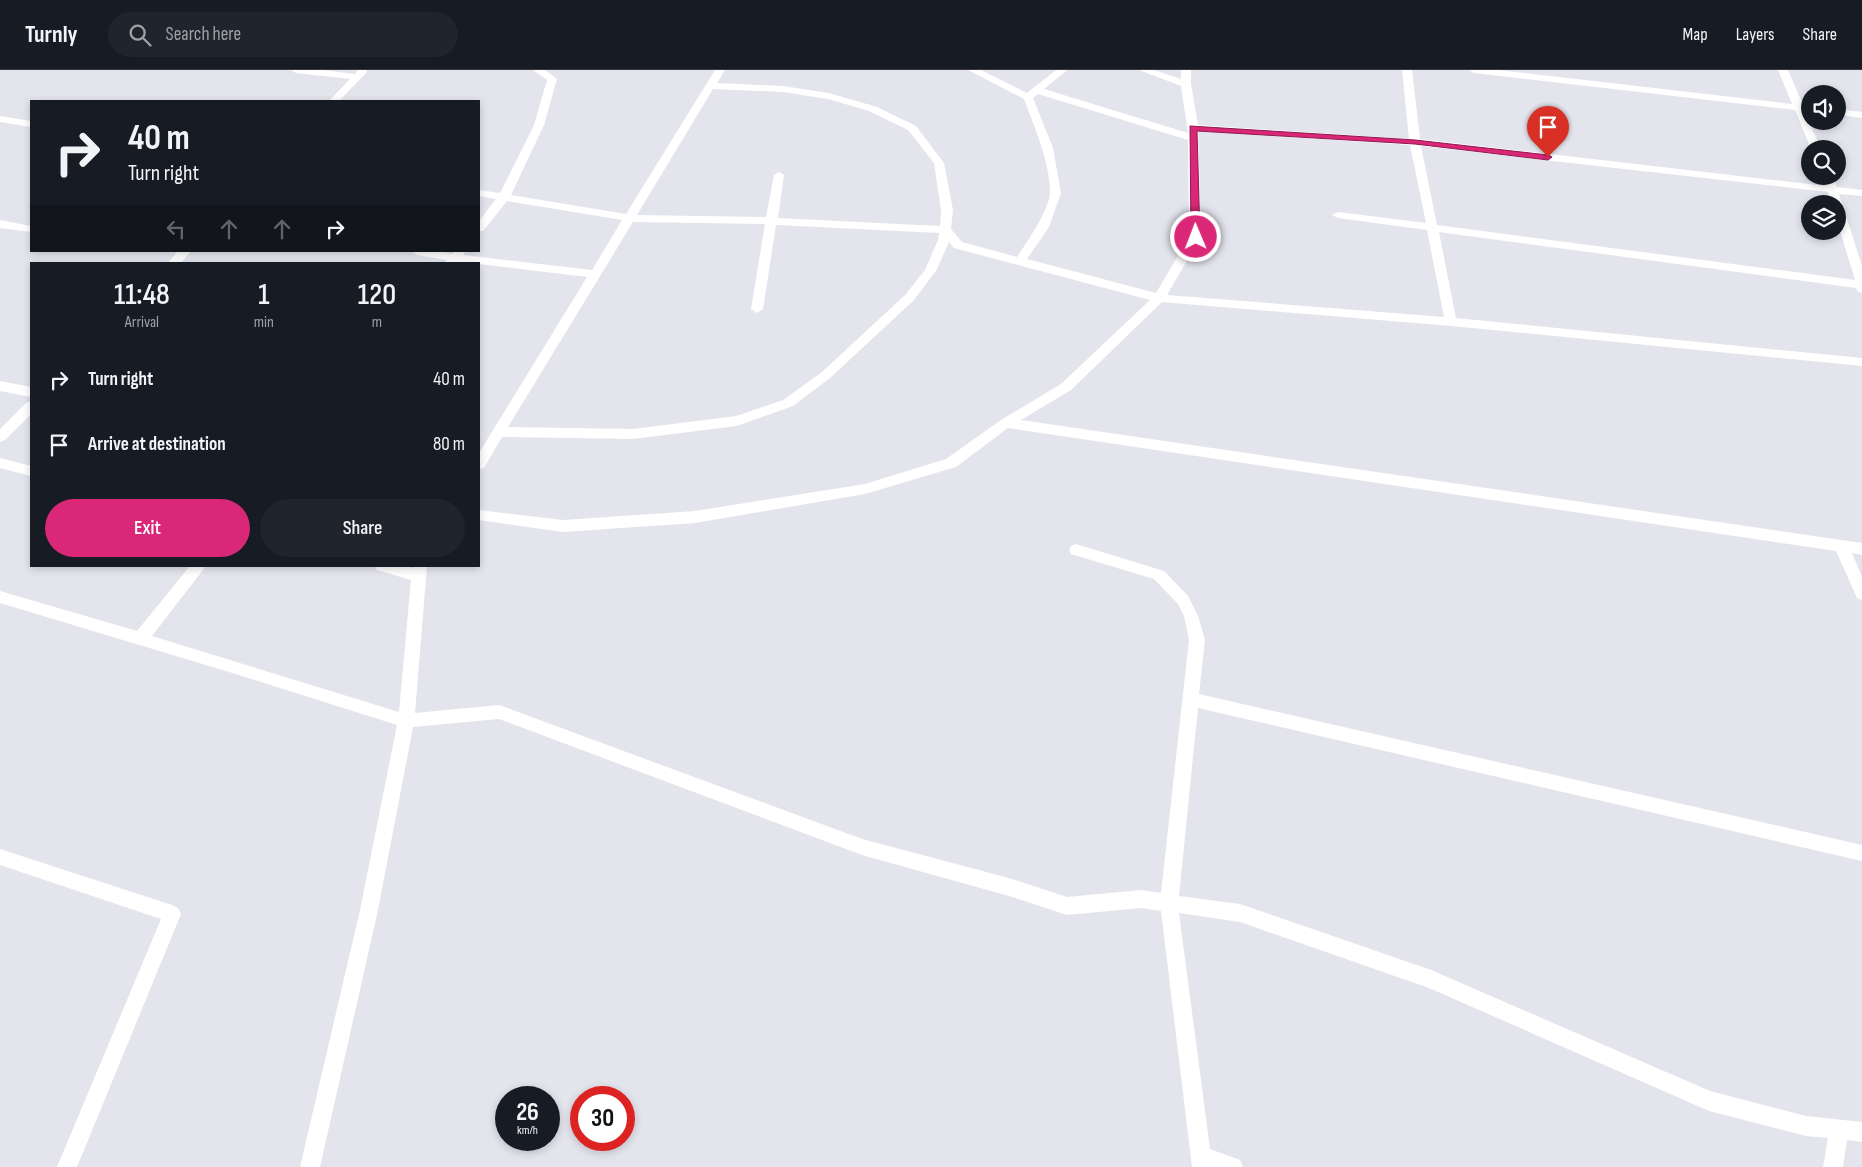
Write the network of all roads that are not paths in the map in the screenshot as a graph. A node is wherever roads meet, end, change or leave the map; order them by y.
1 (296, 70) edge
2 (538, 70) edge
3 (720, 70) edge
4 (973, 70) edge
5 (1062, 70) edge
6 (1144, 70) edge
7 (1186, 70) edge
8 (1407, 70) edge
9 (1474, 70) edge
10 (1783, 70) edge
11 (360, 74) edge
12 (1186, 84) junction
13 (710, 86) junction
14 (1033, 94) junction
15 (335, 100) edge
16 (1799, 108) junction
17 (1846, 113) edge
18 (1862, 115) edge
19 (0, 119) edge
20 (30, 124) edge
21 (1193, 133) junction
22 (1812, 140) edge
23 (1415, 142) junction
24 (779, 175) dead end
25 (1831, 185) edge
26 (1833, 189) junction
27 (480, 193) edge
28 (1862, 193) edge
29 (504, 197) junction
30 (1338, 215) dead end
31 (629, 218) junction
32 (771, 222) junction
33 (0, 224) edge
34 (480, 227) edge
35 (1433, 228) junction
36 (30, 229) edge
37 (945, 230) junction
38 (184, 252) edge
39 (422, 252) edge
40 (455, 258) edge
41 (1021, 260) junction
42 (175, 262) edge
43 (595, 274) junction
44 (1862, 286) edge
45 (1159, 298) junction
46 (757, 308) dead end
47 (1451, 322) junction
48 (1862, 362) edge
49 (0, 386) edge
50 (30, 392) edge
51 (30, 407) edge
52 (1006, 423) junction
53 (498, 432) junction
54 (0, 437) edge
55 (480, 462) edge
56 (0, 463) edge
57 (30, 471) edge
58 (480, 515) edge
59 (1842, 547) junction
60 (1862, 549) edge
61 (1076, 550) dead end
62 (198, 567) edge
63 (390, 567) edge
64 (420, 571) edge
65 (1862, 594) edge
66 (0, 597) edge
67 (140, 639) junction
68 (1191, 699) junction
69 (406, 721) junction
70 (1862, 853) edge
71 (0, 857) edge
72 (1169, 904) junction
73 (1839, 1130) junction
74 (1862, 1132) edge
75 (1201, 1162) edge
76 (67, 1167) edge
77 (310, 1167) edge
78 (1233, 1167) edge
79 (1833, 1167) edge

1 - 11 street
2 - 29 street
3 - 13 street
4 - 14 street
5 - 14 street
6 - 12 street
7 - 12 street
8 - 23 street
9 - 16 street
10 - 16 street
11 - 15 street
12 - 21 street
13 - 31 street
13 - 37 street
14 - 21 street
14 - 41 street
16 - 22 street
17 - 18 street
19 - 20 street
21 - 23 street
21 - 45 street
23 - 26 street
23 - 35 street
24 - 32 street
25 - 26 street
26 - 28 street
26 - 44 street
27 - 29 street
29 - 31 street
29 - 34 street
30 - 35 street
31 - 32 street
31 - 43 street
32 - 37 street
32 - 46 street
33 - 36 street
35 - 44 street
35 - 47 street
37 - 41 street
37 - 53 street
38 - 42 street
39 - 40 street
40 - 43 street
41 - 45 street
43 - 53 street
45 - 47 street
45 - 52 street
47 - 48 street
49 - 50 street
51 - 54 street
52 - 58 street
52 - 59 street
53 - 55 street
56 - 57 street
59 - 60 street
59 - 65 street
61 - 68 street
62 - 67 street
63 - 64 street
64 - 69 street
66 - 67 street
67 - 69 street
68 - 70 street
68 - 72 street
69 - 72 street
69 - 77 street
71 - 76 street
72 - 73 street
72 - 75 street
73 - 74 street
73 - 79 street
75 - 78 street

